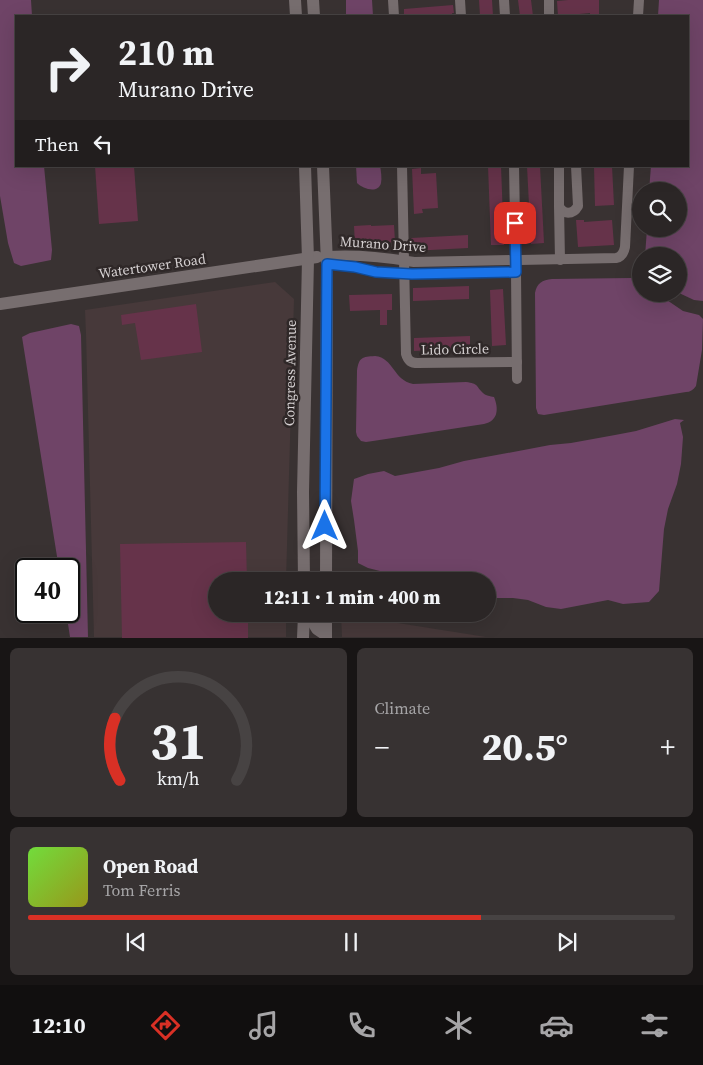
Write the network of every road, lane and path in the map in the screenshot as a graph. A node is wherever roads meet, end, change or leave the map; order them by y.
1 (295, 0) edge
2 (313, 0) edge
3 (393, 0) edge
4 (460, 0) edge
5 (504, 0) edge
6 (549, 0) edge
7 (639, 0) edge
8 (296, 15) edge
9 (314, 15) edge
10 (394, 15) edge
11 (461, 15) edge
12 (505, 15) edge
13 (549, 15) edge
14 (638, 15) edge
15 (305, 167) edge
16 (322, 167) edge
17 (402, 167) edge
18 (514, 167) edge
19 (558, 167) edge
20 (576, 167) edge
21 (629, 167) edge
22 (559, 206) junction
23 (308, 259) junction
24 (327, 260) junction
25 (404, 260) junction
26 (560, 260) junction
27 (516, 261) junction
28 (516, 272) junction
29 (404, 273) junction
30 (0, 304) edge
31 (517, 362) junction
32 (517, 379) dead end
33 (304, 572) edge
34 (326, 572) edge
35 (304, 622) edge
36 (313, 622) edge
37 (326, 622) edge
38 (326, 636) edge
39 (303, 638) edge

1 - 8 street
2 - 9 street
3 - 10 street
4 - 11 street
5 - 12 street
6 - 13 street
7 - 14 street
15 - 23 street, Congress Avenue
16 - 24 street
17 - 25 street, Lido Circle
18 - 27 street
19 - 22 street
20 - 22 street
21 - 26 street
22 - 26 street
23 - 24 street, Murano Drive
23 - 30 street, Watertower Road
23 - 33 street, Congress Avenue
24 - 25 street, Murano Drive
24 - 29 street, Murano Drive
24 - 34 street
25 - 27 street, Murano Drive
25 - 29 street, Lido Circle
26 - 27 street
27 - 28 street
28 - 29 street, Murano Drive
28 - 31 street
29 - 31 street, Lido Circle
31 - 32 street
35 - 39 street
36 - 38 street
37 - 38 street

